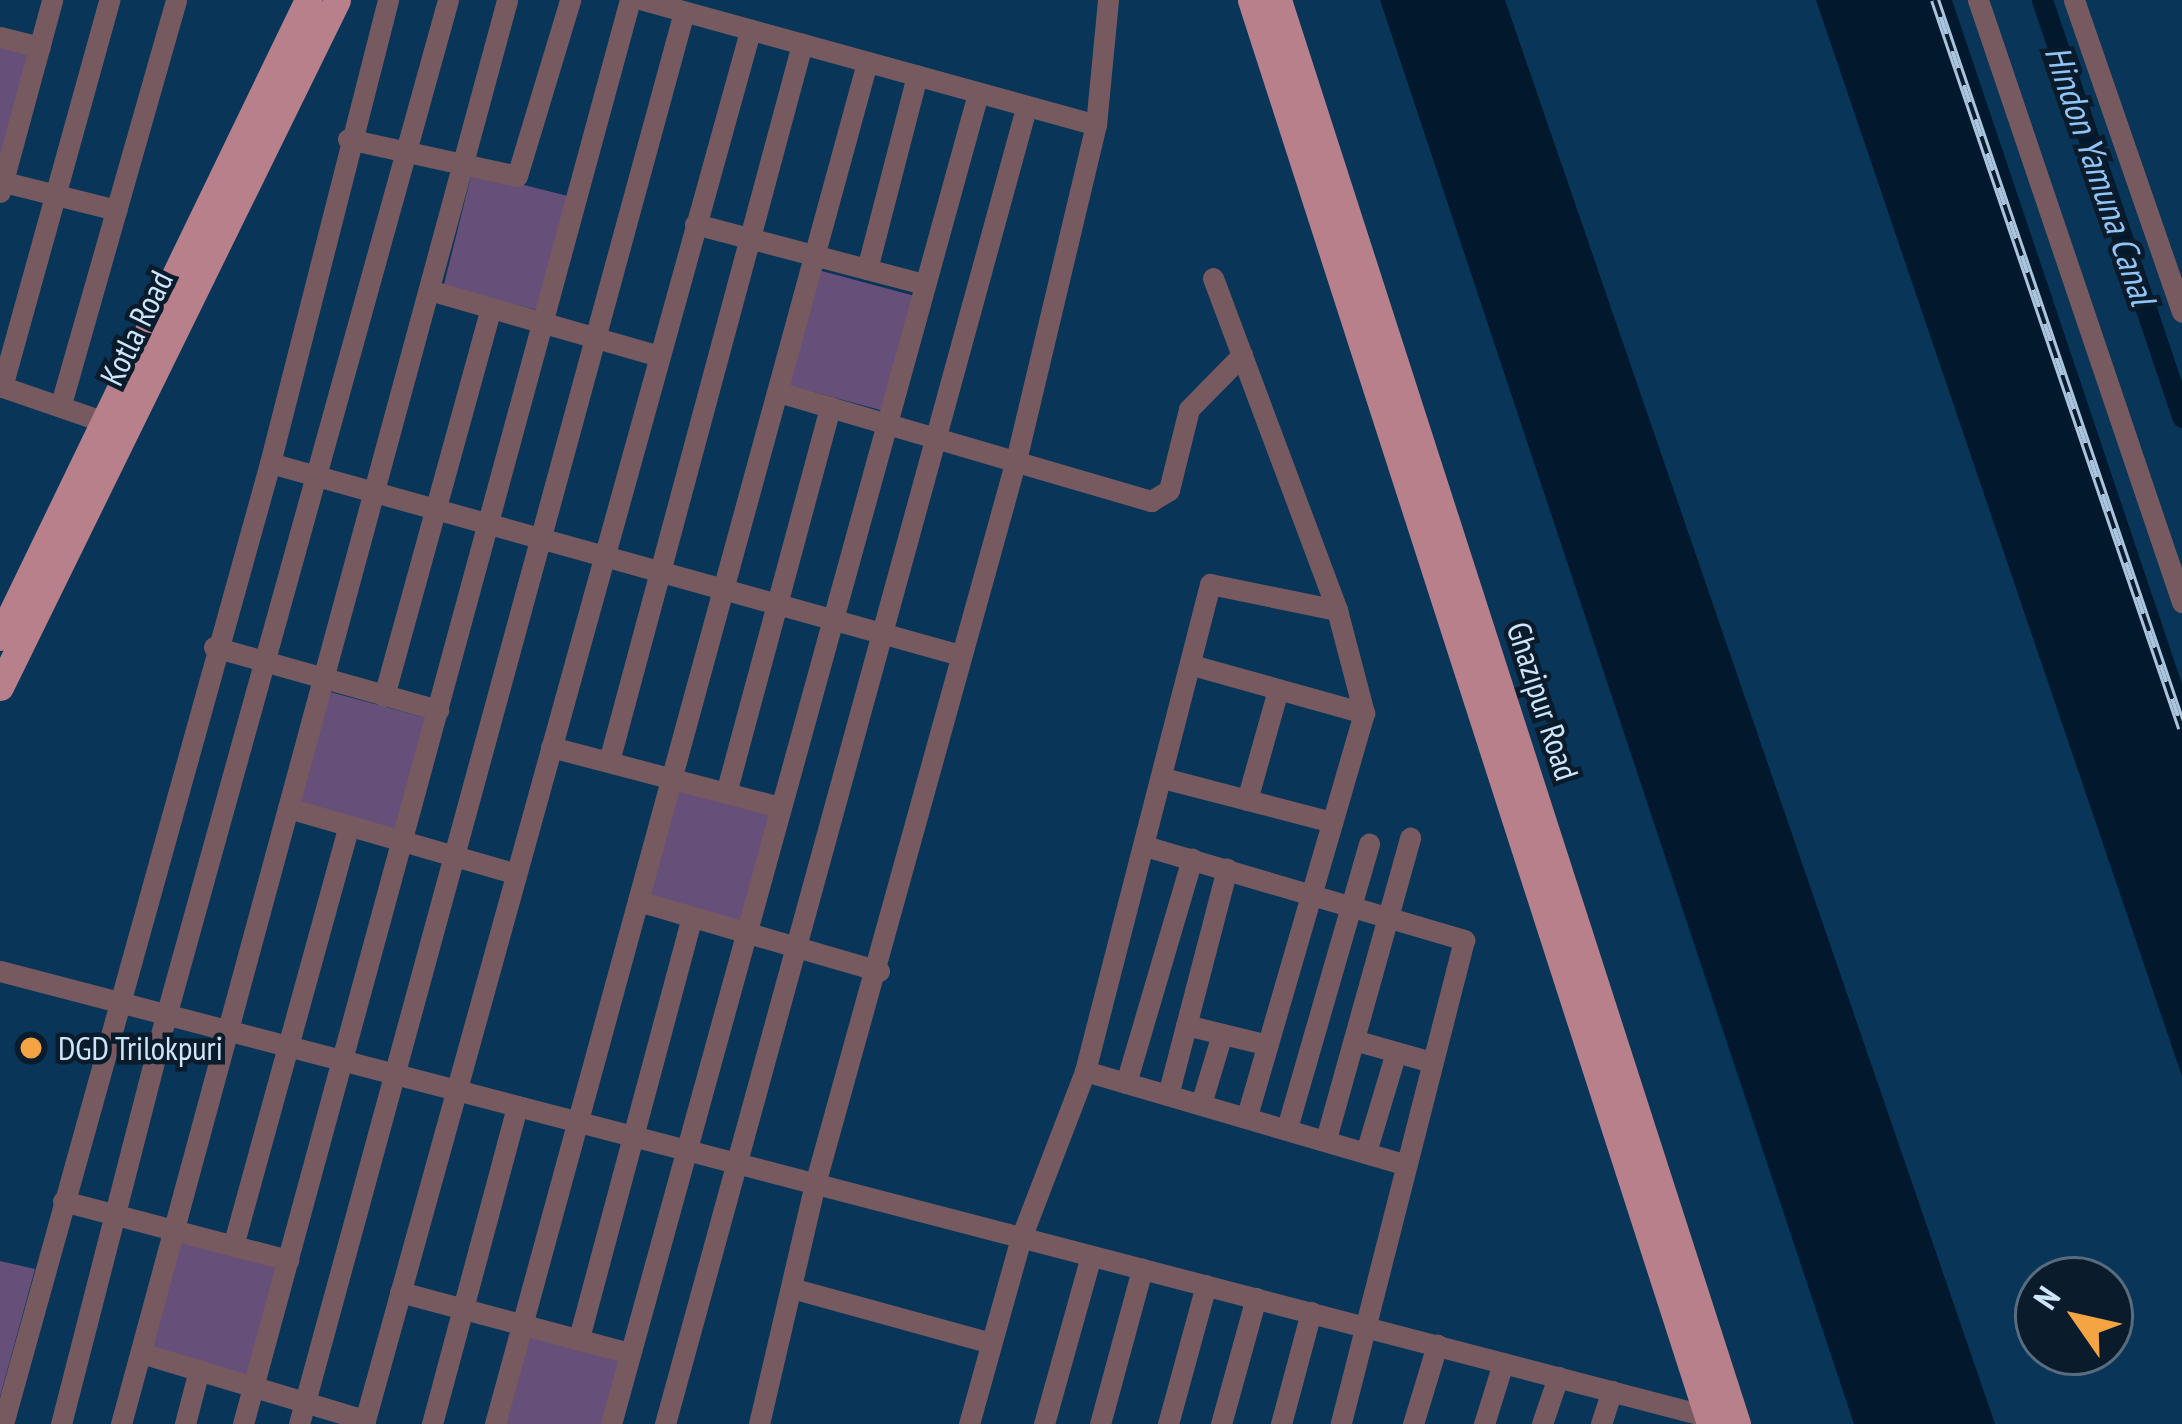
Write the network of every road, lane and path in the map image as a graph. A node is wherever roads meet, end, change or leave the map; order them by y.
1 (52, 0) edge
2 (109, 0) edge
3 (176, 0) edge
4 (308, 0) edge
5 (337, 0) edge
6 (388, 0) edge
7 (448, 0) edge
8 (507, 0) edge
9 (570, 0) edge
10 (630, 0) edge
11 (643, 0) edge
12 (1108, 0) edge
13 (1251, 0) edge
14 (1277, 0) edge
15 (1978, 0) edge
16 (2074, 0) edge
17 (684, 12) junction
18 (750, 31) junction
19 (0, 37) edge
20 (802, 44) junction
21 (40, 47) junction
22 (867, 62) junction
23 (916, 75) junction
24 (978, 93) junction
25 (1026, 108) junction
26 (1096, 125) junction
27 (348, 139) junction
28 (406, 155) junction
29 (462, 164) junction
30 (1, 185) edge
31 (55, 194) junction
32 (116, 210) junction
33 (695, 224) junction
34 (750, 237) junction
35 (815, 255) junction
36 (867, 269) junction
37 (1213, 278) dead end
38 (923, 284) junction
39 (429, 290) junction
40 (491, 308) junction
41 (2182, 312) edge
42 (544, 322) junction
43 (597, 338) junction
44 (1242, 355) junction
45 (659, 356) junction
46 (1, 386) edge
47 (778, 392) junction
48 (61, 404) junction
49 (830, 406) junction
50 (886, 422) junction
51 (116, 426) junction
52 (935, 437) junction
53 (1017, 456) junction
54 (270, 463) junction
55 (316, 476) junction
56 (374, 491) junction
57 (440, 510) junction
58 (488, 523) junction
59 (543, 538) junction
60 (608, 557) junction
61 (665, 573) junction
62 (722, 588) junction
63 (774, 602) junction
64 (2182, 602) edge
65 (1337, 610) junction
66 (834, 619) junction
67 (881, 635) junction
68 (0, 638) edge
69 (214, 647) junction
70 (958, 654) junction
71 (268, 664) junction
72 (1192, 665) junction
73 (324, 678) junction
74 (0, 687) edge
75 (1278, 690) junction
76 (384, 696) junction
77 (438, 710) junction
78 (1364, 713) junction
79 (551, 747) junction
80 (609, 761) junction
81 (672, 778) junction
82 (1163, 778) junction
83 (726, 793) junction
84 (1247, 800) junction
85 (780, 807) junction
86 (288, 808) junction
87 (1332, 822) junction
88 (349, 826) junction
89 (1410, 838) dead end
90 (402, 841) junction
91 (1369, 844) dead end
92 (1145, 846) junction
93 (455, 856) junction
94 (1192, 859) junction
95 (1227, 869) junction
96 (516, 874) junction
97 (1312, 892) junction
98 (638, 901) junction
99 (1352, 903) junction
100 (1389, 913) junction
101 (692, 917) junction
102 (746, 933) junction
103 (796, 947) junction
104 (0, 971) edge
105 (879, 971) junction
106 (115, 1002) junction
107 (166, 1016) junction
108 (1186, 1025) junction
109 (227, 1030) junction
110 (1222, 1034) junction
111 (1354, 1040) junction
112 (1268, 1045) junction
113 (284, 1046) junction
114 (1396, 1052) junction
115 (344, 1061) junction
116 (1431, 1062) junction
117 (1085, 1071) junction
118 (394, 1075) junction
119 (1126, 1083) junction
120 (456, 1092) junction
121 (1168, 1095) junction
122 (1201, 1104) junction
123 (517, 1106) junction
124 (1247, 1118) junction
125 (573, 1121) junction
126 (1287, 1128) junction
127 (630, 1136) junction
128 (1326, 1139) junction
129 (687, 1151) junction
130 (1366, 1152) junction
131 (1404, 1164) junction
132 (736, 1166) junction
133 (815, 1184) junction
134 (63, 1201) junction
135 (118, 1217) junction
136 (174, 1230) junction
137 (1021, 1238) junction
138 (233, 1246) junction
139 (1091, 1256) junction
140 (288, 1260) junction
141 (1142, 1269) junction
142 (1206, 1286) junction
143 (795, 1289) junction
144 (400, 1292) junction
145 (1256, 1298) junction
146 (463, 1307) junction
147 (1311, 1312) junction
148 (522, 1323) junction
149 (1367, 1328) junction
150 (579, 1339) junction
151 (991, 1343) junction
152 (1437, 1345) junction
153 (140, 1353) junction
154 (630, 1353) junction
155 (1503, 1363) junction
156 (200, 1370) junction
157 (1558, 1377) junction
158 (254, 1385) junction
159 (1612, 1391) junction
160 (306, 1401) junction
161 (1642, 1413) edge
162 (1709, 1420) edge
163 (365, 1422) edge
164 (3, 1424) edge
165 (62, 1424) edge
166 (121, 1424) edge
167 (184, 1424) edge
168 (243, 1424) edge
169 (299, 1424) edge
170 (432, 1424) edge
171 (494, 1424) edge
172 (611, 1424) edge
173 (665, 1424) edge
174 (758, 1424) edge
175 (969, 1424) edge
176 (1044, 1424) edge
177 (1100, 1424) edge
178 (1168, 1424) edge
179 (1221, 1424) edge
180 (1280, 1424) edge
181 (1341, 1424) edge
182 (1413, 1424) edge
183 (1484, 1424) edge
184 (1542, 1424) edge
185 (1601, 1424) edge
186 (1737, 1424) edge

1 - 21 street
2 - 31 street
3 - 32 street
4 - 51 main road, Kotla Road
5 - 51 main road, Kotla Road
6 - 27 street
7 - 28 street
8 - 29 street
9 - 29 street
10 - 42 street
11 - 17 street
12 - 26 street
13 - 162 main road, Ghazipur Road
14 - 186 main road, Ghazipur Road
15 - 64 street
16 - 41 street
17 - 18 street
17 - 43 street
18 - 20 street
18 - 33 street
19 - 21 street
20 - 22 street
20 - 34 street
21 - 30 street
22 - 23 street
22 - 35 street
23 - 24 street
23 - 36 street
24 - 25 street
24 - 38 street
25 - 26 street
25 - 52 street
26 - 53 street
27 - 28 street
27 - 54 street
28 - 29 street
28 - 55 street
29 - 39 street
30 - 31 street
31 - 32 street
31 - 46 street
32 - 48 street
33 - 34 street
33 - 45 street
34 - 35 street
34 - 61 street
35 - 36 street
35 - 47 street
36 - 38 street
37 - 44 street
38 - 50 street
39 - 40 street
39 - 56 street
40 - 42 street
40 - 57 street
42 - 43 street
42 - 58 street
43 - 45 street
43 - 59 street
44 - 53 street
44 - 65 street
45 - 60 street
46 - 48 street
47 - 49 street
47 - 62 street
48 - 51 street
49 - 50 street
49 - 63 street
50 - 52 street
50 - 66 street
51 - 68 main road, Kotla Road
51 - 74 main road, Kotla Road
52 - 53 street
52 - 67 street
53 - 70 street
54 - 55 street
54 - 69 street
55 - 56 street
55 - 71 street
56 - 57 street
56 - 73 street
57 - 58 street
57 - 76 street
58 - 59 street
58 - 77 street
59 - 60 street
59 - 93 street
60 - 61 street
60 - 79 street
61 - 62 street
61 - 80 street
62 - 63 street
62 - 81 street
63 - 66 street
63 - 83 street
65 - 72 street
65 - 78 street
66 - 67 street
66 - 85 street
67 - 70 street
67 - 103 street
69 - 71 street
69 - 106 street
70 - 105 street
71 - 73 street
71 - 107 street
72 - 75 street
72 - 82 street
73 - 76 street
73 - 86 street
75 - 78 street
75 - 84 street
76 - 77 street
77 - 90 street
78 - 87 street
79 - 80 street
79 - 96 street
80 - 81 street
81 - 83 street
81 - 98 street
82 - 84 street
82 - 92 street
83 - 85 street
84 - 87 street
85 - 102 street
86 - 88 street
86 - 109 street
87 - 97 street
88 - 90 street
88 - 113 street
89 - 100 street
90 - 93 street
90 - 115 street
91 - 99 street
92 - 94 street
92 - 117 street
93 - 96 street
93 - 118 street
94 - 95 street
94 - 119 street
95 - 97 street
95 - 108 street
96 - 120 street
97 - 99 street
97 - 112 street
98 - 101 street
98 - 125 street
99 - 100 street
99 - 126 street
100 - 111 street
100 - 116 street
101 - 102 street
101 - 127 street
102 - 103 street
102 - 129 street
103 - 105 street
103 - 132 street
104 - 106 street
105 - 133 street
106 - 107 street
106 - 134 street
107 - 109 street
107 - 135 street
108 - 110 street
108 - 121 street
109 - 113 street
109 - 136 street
110 - 112 street
110 - 122 street
111 - 114 street
111 - 128 street
112 - 124 street
113 - 115 street
113 - 138 street
114 - 116 street
114 - 130 street
115 - 118 street
115 - 140 street
116 - 131 street
117 - 119 street
117 - 137 street
118 - 120 street
118 - 160 street
119 - 121 street
120 - 123 street
120 - 144 street
121 - 122 street
122 - 124 street
123 - 125 street
123 - 146 street
124 - 126 street
125 - 127 street
125 - 148 street
126 - 128 street
127 - 129 street
127 - 150 street
128 - 130 street
129 - 132 street
129 - 154 street
130 - 131 street
131 - 149 street
132 - 133 street
132 - 173 street
133 - 137 street
133 - 143 street
134 - 135 street
134 - 164 street
135 - 136 street
135 - 165 street
136 - 138 street
136 - 153 street
137 - 139 street
137 - 151 street
138 - 140 street
139 - 141 street
139 - 176 street
140 - 158 street
141 - 142 street
141 - 177 street
142 - 145 street
142 - 178 street
143 - 151 street
143 - 174 street
144 - 146 street
144 - 163 street
145 - 147 street
145 - 179 street
146 - 148 street
146 - 170 street
147 - 149 street
147 - 180 street
148 - 150 street
148 - 171 street
149 - 152 street
149 - 181 street
150 - 154 street
151 - 175 street
152 - 155 street
152 - 182 street
153 - 156 street
153 - 166 street
154 - 172 street
155 - 157 street
155 - 183 street
156 - 158 street
156 - 167 street
157 - 159 street
157 - 184 street
158 - 160 street
158 - 168 street
159 - 161 street
159 - 185 street
160 - 163 street
160 - 169 street
161 - 162 street
162 - 186 street

